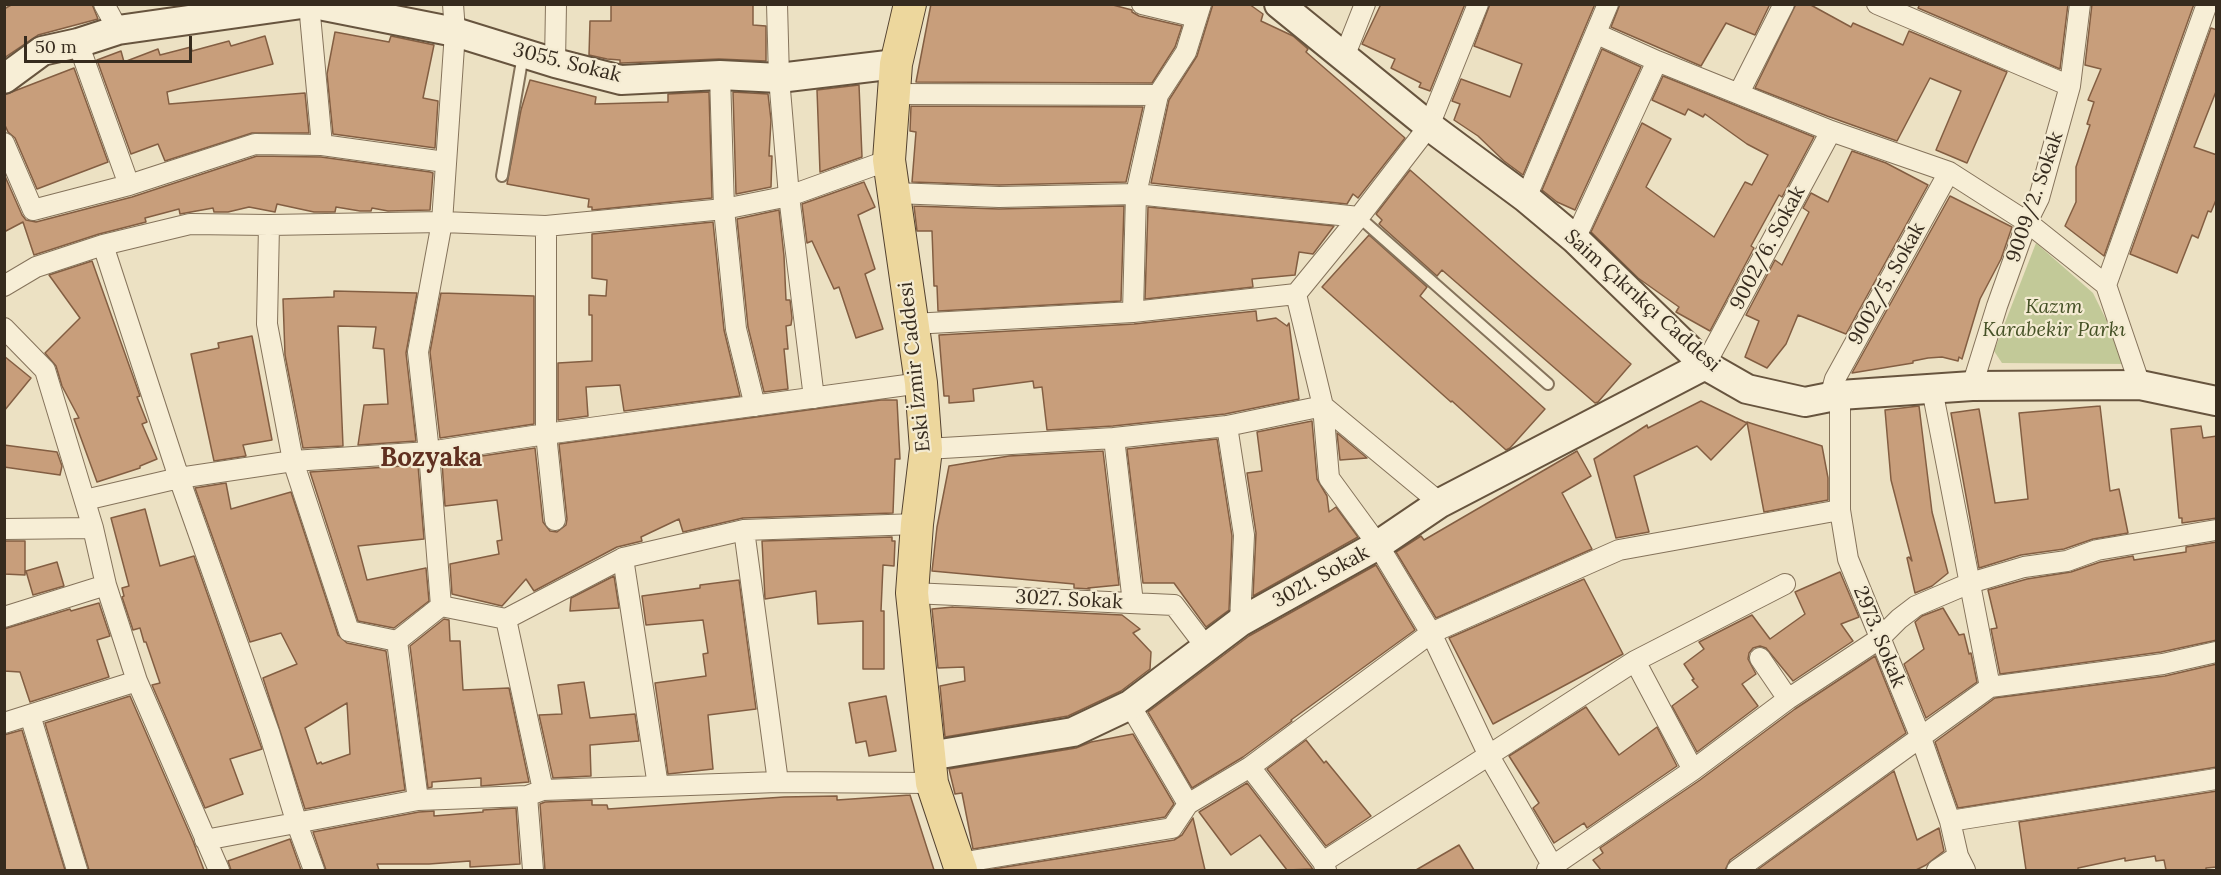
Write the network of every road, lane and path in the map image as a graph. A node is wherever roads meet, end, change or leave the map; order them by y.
1 (104, 4) edge
2 (302, 4) edge
3 (309, 4) edge
4 (314, 4) edge
5 (453, 4) edge
6 (556, 4) edge
7 (777, 4) edge
8 (910, 4) edge
9 (1142, 4) edge
10 (1279, 4) edge
11 (1365, 4) edge
12 (1478, 4) edge
13 (1608, 4) edge
14 (1784, 4) edge
15 (1876, 4) edge
16 (2080, 4) edge
17 (2207, 4) edge
18 (220, 10) edge
19 (1198, 11) edge
20 (118, 30) junction
21 (455, 32) junction
22 (1597, 34) junction
23 (78, 43) junction
24 (523, 53) junction
25 (1344, 57) junction
26 (1657, 61) junction
27 (555, 63) junction
28 (720, 75) junction
29 (779, 78) junction
30 (4, 79) edge
31 (894, 79) junction
32 (2070, 86) junction
33 (1739, 93) junction
34 (1158, 95) junction
35 (1429, 126) junction
36 (1831, 131) junction
37 (4, 144) edge
38 (322, 145) junction
39 (889, 160) junction
40 (445, 162) junction
41 (1949, 172) junction
42 (502, 176) dead end
43 (129, 185) junction
44 (894, 193) junction
45 (1136, 194) junction
46 (789, 196) junction
47 (1526, 198) junction
48 (724, 209) junction
49 (1359, 217) junction
50 (442, 222) junction
51 (2027, 222) junction
52 (268, 225) junction
53 (546, 226) junction
54 (1575, 239) junction
55 (103, 245) junction
56 (2106, 285) junction
57 (4, 286) edge
58 (1296, 294) junction
59 (1133, 312) junction
60 (912, 324) junction
61 (4, 328) edge
62 (1706, 365) junction
63 (921, 383) junction
64 (1548, 384) dead end
65 (2140, 385) junction
66 (1972, 386) junction
67 (1932, 389) junction
68 (1834, 396) junction
69 (814, 398) junction
70 (2217, 401) edge
71 (755, 406) junction
72 (1323, 406) junction
73 (1227, 426) junction
74 (546, 434) junction
75 (1114, 438) junction
76 (927, 449) junction
77 (429, 452) junction
78 (293, 461) junction
79 (179, 478) junction
80 (85, 500) junction
81 (1440, 503) junction
82 (1840, 510) junction
83 (555, 520) dead end
84 (917, 524) junction
85 (93, 528) junction
86 (4, 529) edge
87 (744, 530) junction
88 (2217, 530) edge
89 (1378, 545) junction
90 (623, 558) junction
91 (1970, 583) junction
92 (1785, 584) dead end
93 (106, 585) junction
94 (912, 593) junction
95 (1133, 603) junction
96 (441, 606) junction
97 (4, 618) edge
98 (506, 619) junction
99 (1240, 622) junction
100 (1431, 633) junction
101 (1880, 639) junction
102 (396, 641) junction
103 (1206, 647) junction
104 (2217, 652) edge
105 (1760, 658) dead end
106 (1635, 661) junction
107 (137, 681) junction
108 (1990, 687) junction
109 (1788, 699) junction
110 (1130, 705) junction
111 (30, 715) junction
112 (4, 723) edge
113 (1921, 738) junction
114 (1489, 756) junction
115 (1250, 767) junction
116 (930, 769) junction
117 (1693, 770) junction
118 (2217, 779) edge
119 (778, 782) junction
120 (658, 786) junction
121 (535, 793) junction
122 (418, 800) junction
123 (1188, 804) junction
124 (1950, 821) junction
125 (297, 824) junction
126 (205, 840) junction
127 (1962, 863) edge
128 (1325, 866) edge
129 (960, 867) edge
130 (1552, 869) edge
131 (77, 870) edge
132 (219, 870) edge
133 (314, 870) edge
134 (533, 870) edge
135 (1737, 870) edge
136 (1937, 870) edge

1 - 20 street
2 - 18 main road
3 - 38 street
4 - 21 main road, 3055. Sokak
5 - 21 street
6 - 27 street
7 - 29 street
8 - 31 main road, Eski İzmir Caddesi
9 - 19 street
10 - 25 main road, Saim Çıkrıkçı Caddesi
11 - 25 street
12 - 35 street
13 - 22 street
14 - 33 street
15 - 32 street
16 - 32 street, 9009/2. Sokak
17 - 56 street
18 - 20 main road
19 - 34 street
20 - 23 main road
21 - 24 main road, 3055. Sokak
21 - 40 street
22 - 26 street
22 - 47 street
23 - 30 main road
23 - 43 street
24 - 27 main road, 3055. Sokak
24 - 42 lane
25 - 35 main road, Saim Çıkrıkçı Caddesi
26 - 33 street
26 - 54 street
27 - 28 main road, 3055. Sokak
28 - 29 main road, 3055. Sokak
28 - 48 street
29 - 31 main road, 3055. Sokak
29 - 46 street
31 - 34 street
31 - 39 main road, Eski İzmir Caddesi
32 - 51 street, 9009/2. Sokak
33 - 36 street
34 - 45 street
35 - 47 main road, Saim Çıkrıkçı Caddesi
35 - 49 street
36 - 41 street
36 - 62 street, 9002/6. Sokak
37 - 43 street
38 - 40 street
38 - 43 street
39 - 44 main road, Eski İzmir Caddesi
39 - 46 street
40 - 50 street
41 - 51 street
41 - 68 street, 9002/5. Sokak
44 - 45 street
44 - 60 main road, Eski İzmir Caddesi
45 - 49 street
45 - 59 street
46 - 48 street
46 - 69 street
47 - 54 main road, Saim Çıkrıkçı Caddesi
48 - 53 street
48 - 71 street
49 - 58 street
49 - 64 lane
50 - 52 street
50 - 53 street
50 - 77 street
51 - 56 street
51 - 66 street, 9009/2. Sokak
52 - 55 street
52 - 78 street
53 - 74 street
54 - 62 main road, Saim Çıkrıkçı Caddesi
55 - 57 street
55 - 79 street
56 - 65 street
58 - 59 street
58 - 72 street
59 - 60 street
60 - 63 main road, Eski İzmir Caddesi
61 - 80 street
62 - 68 main road, Saim Çıkrıkçı Caddesi
62 - 81 main road, 3021. Sokak
63 - 69 street
63 - 76 main road, Eski İzmir Caddesi
65 - 66 main road, Saim Çıkrıkçı Caddesi
65 - 70 main road, Saim Çıkrıkçı Caddesi
66 - 67 main road, Saim Çıkrıkçı Caddesi
67 - 68 main road, Saim Çıkrıkçı Caddesi
67 - 91 street
68 - 82 street, 2973. Sokak
69 - 71 street
71 - 74 street
72 - 73 street
72 - 81 street
72 - 89 street
73 - 75 street
73 - 99 street
74 - 77 street
74 - 83 street
75 - 76 street
75 - 95 street
76 - 84 main road, Eski İzmir Caddesi
77 - 78 street
77 - 96 street
78 - 79 street
78 - 102 street
79 - 80 street
79 - 125 street
80 - 85 street
81 - 89 main road, 3021. Sokak
82 - 100 street
82 - 101 street, 2973. Sokak
84 - 87 street
84 - 94 main road, Eski İzmir Caddesi
85 - 86 street
85 - 93 street
87 - 90 street
87 - 119 street
88 - 91 street
89 - 99 main road, 3021. Sokak
89 - 100 street
90 - 98 street
90 - 120 street
91 - 101 street
91 - 108 street
92 - 106 street
93 - 97 street
93 - 107 street
94 - 95 street, 3027. Sokak
94 - 116 main road, Eski İzmir Caddesi
95 - 103 street, 3027. Sokak
96 - 98 street
96 - 102 street
98 - 121 street
99 - 103 main road, 3021. Sokak
100 - 114 street
100 - 115 street
101 - 109 street
101 - 113 street, 2973. Sokak
102 - 122 street
103 - 110 main road, 3021. Sokak
104 - 108 street
105 - 109 street
106 - 114 street
106 - 117 street
107 - 111 street
107 - 126 street
108 - 113 street
109 - 117 street
110 - 116 main road, 3021. Sokak
110 - 123 street
111 - 112 street
111 - 131 street
113 - 124 street, 2973. Sokak
113 - 135 street
114 - 128 street
114 - 130 street
115 - 123 street
115 - 128 street
116 - 119 street
116 - 129 main road, Eski İzmir Caddesi
117 - 130 street
118 - 124 street
119 - 120 street
120 - 121 street
121 - 122 street
121 - 134 street
122 - 125 street
123 - 129 street
124 - 127 street, 2973. Sokak
125 - 126 street
125 - 133 street
126 - 132 street
127 - 136 street

